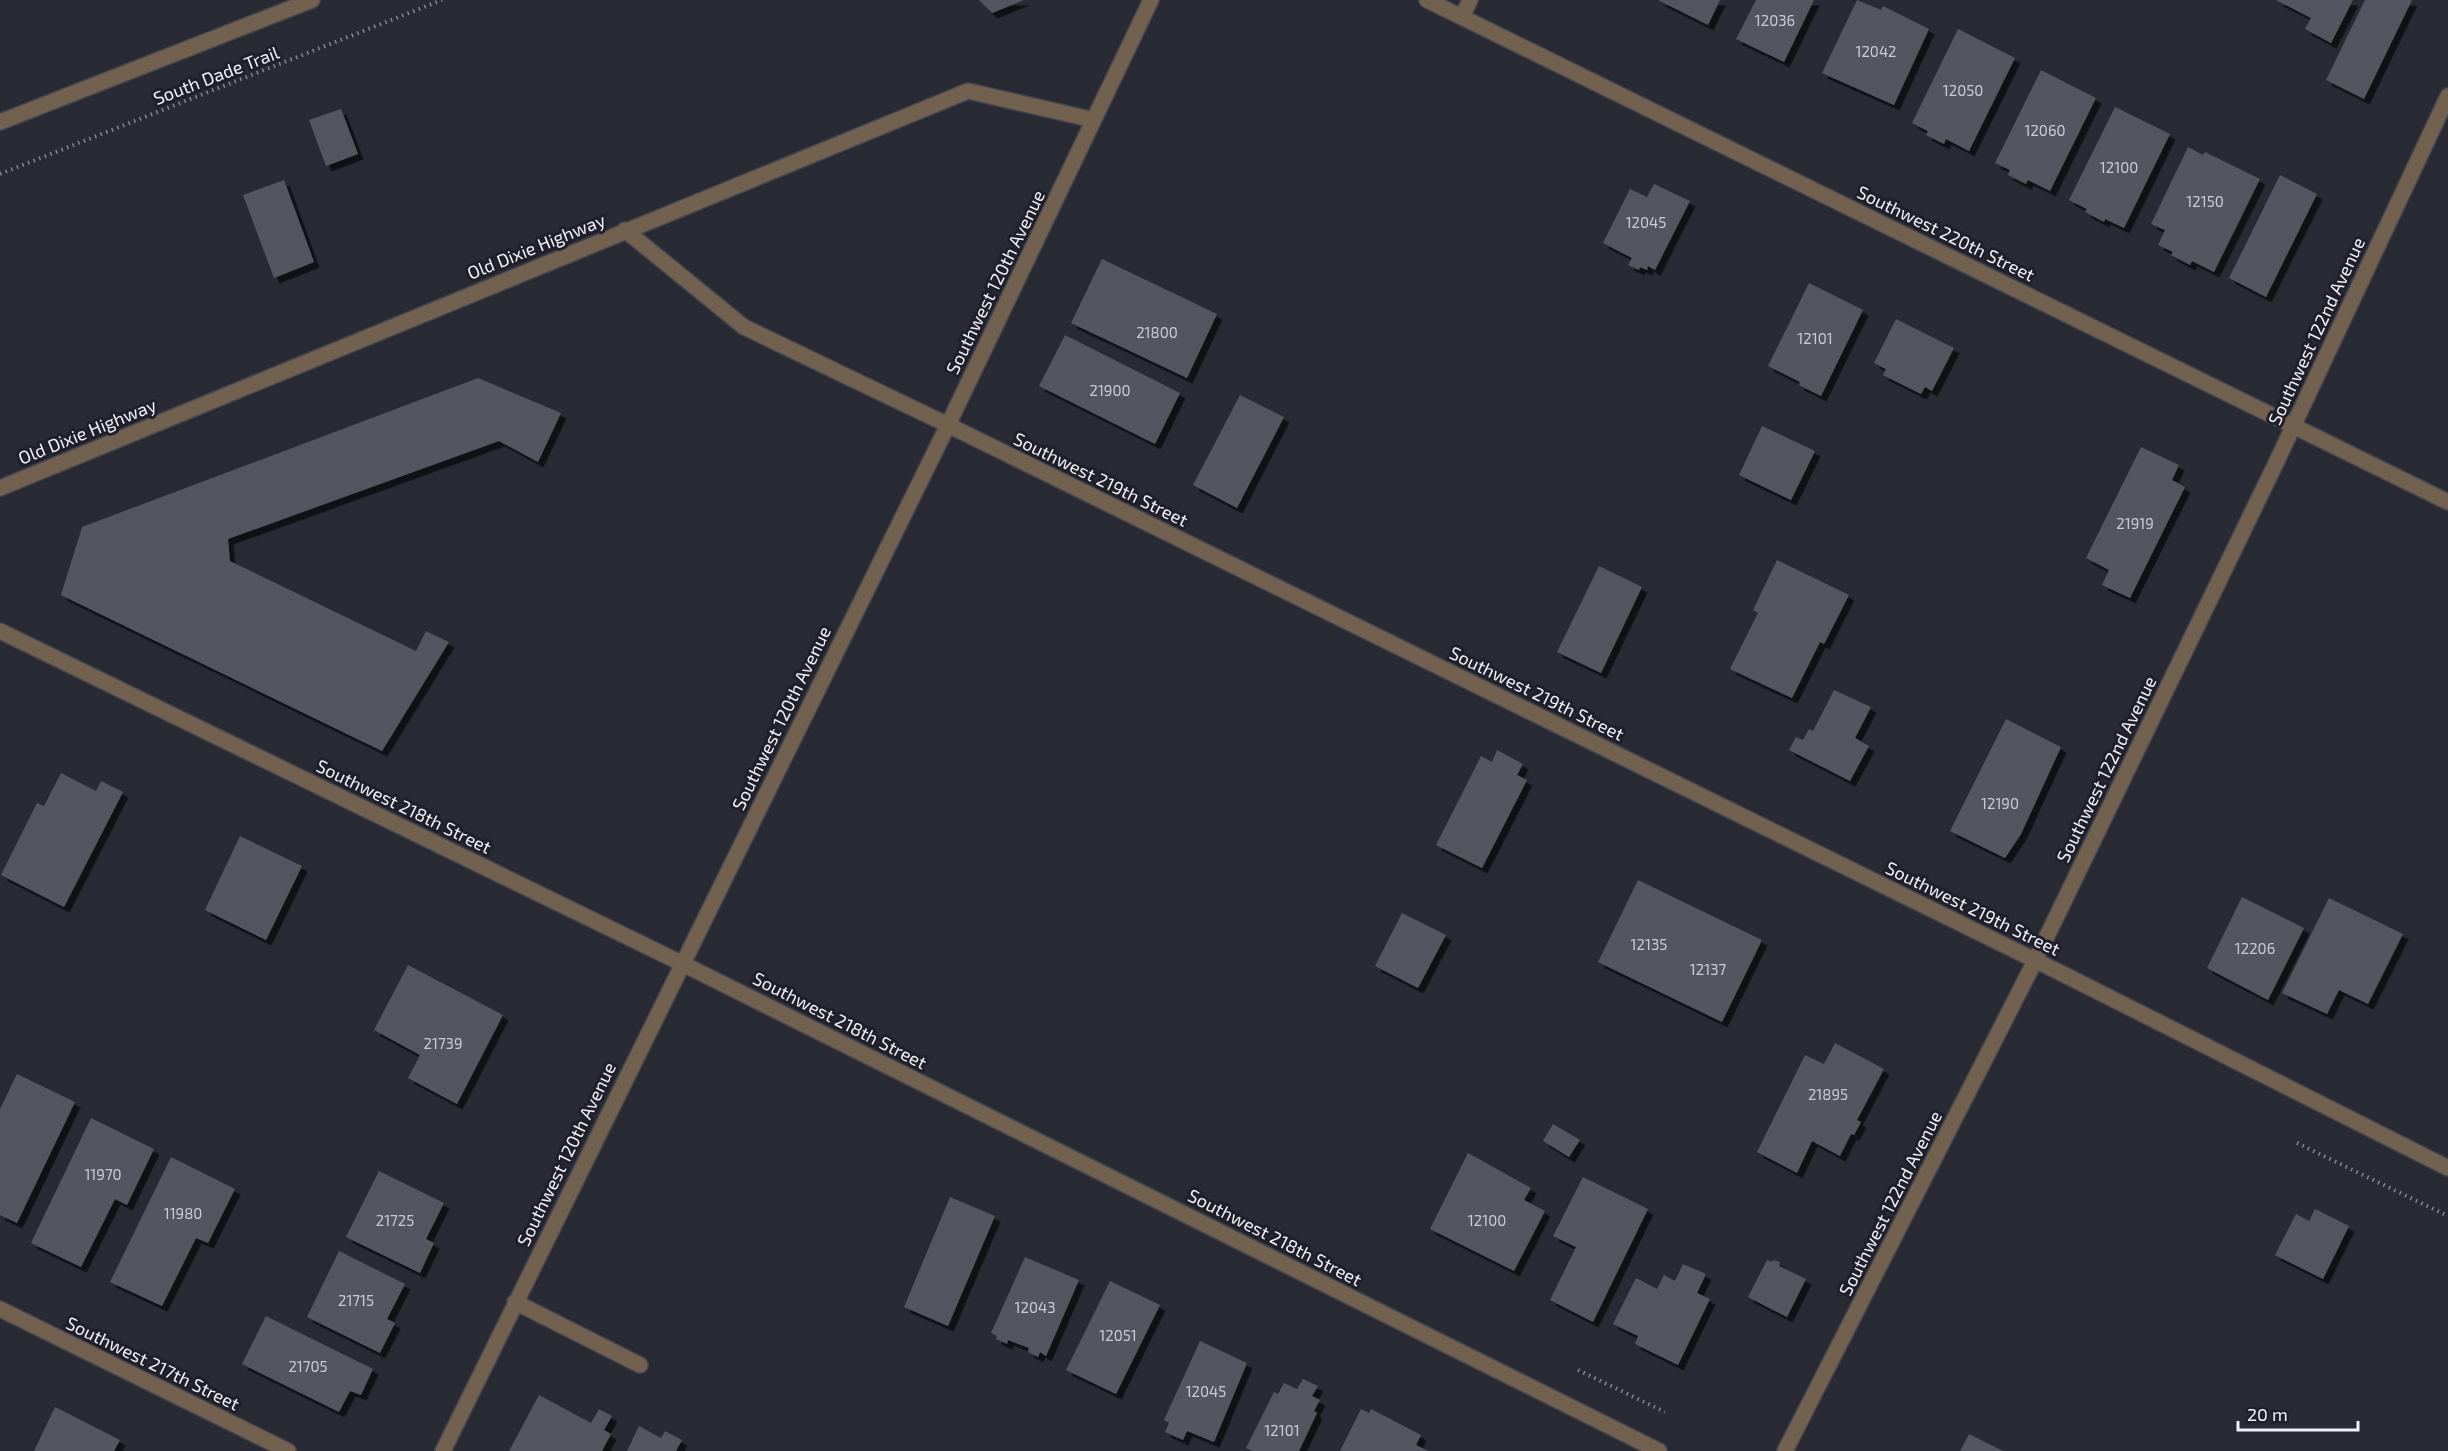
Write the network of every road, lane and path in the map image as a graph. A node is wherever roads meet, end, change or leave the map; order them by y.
1 (312, 0) edge
2 (442, 0) edge
3 (1150, 0) edge
4 (1427, 0) edge
5 (1470, 0) edge
6 (1462, 17) junction
7 (2448, 96) edge
8 (1094, 120) junction
9 (0, 122) edge
10 (0, 174) edge
11 (625, 230) junction
12 (948, 425) junction
13 (2294, 426) junction
14 (0, 488) edge
15 (2448, 502) edge
16 (0, 631) edge
17 (2035, 961) junction
18 (681, 963) junction
19 (2298, 1143) dead end
20 (2448, 1168) edge
21 (2448, 1216) edge
22 (515, 1302) junction
23 (0, 1309) edge
24 (640, 1365) dead end
25 (1578, 1370) dead end
26 (1665, 1412) dead end
27 (288, 1451) edge
28 (443, 1451) edge
29 (1659, 1451) edge
30 (1785, 1451) edge

1 - 9 street
2 - 10 path, South Dade Trail
3 - 8 street, Southwest 120th Avenue
4 - 6 street, Southwest 220th Street
5 - 6 street
6 - 13 street, Southwest 220th Street
7 - 13 street, Southwest 122nd Avenue
8 - 11 street, Old Dixie Highway
8 - 12 street, Southwest 120th Avenue
11 - 12 street, Southwest 219th Street
11 - 14 street, Old Dixie Highway
12 - 17 street, Southwest 219th Street
12 - 18 street, Southwest 120th Avenue
13 - 15 street, Southwest 220th Street
13 - 17 street, Southwest 122nd Avenue
16 - 18 street, Southwest 218th Street
17 - 20 street, Southwest 219th Street
17 - 30 street, Southwest 122nd Avenue
18 - 22 street, Southwest 120th Avenue
18 - 29 street, Southwest 218th Street
19 - 21 path
22 - 24 street
22 - 28 street, Southwest 120th Avenue
23 - 27 street, Southwest 217th Street
25 - 26 path

